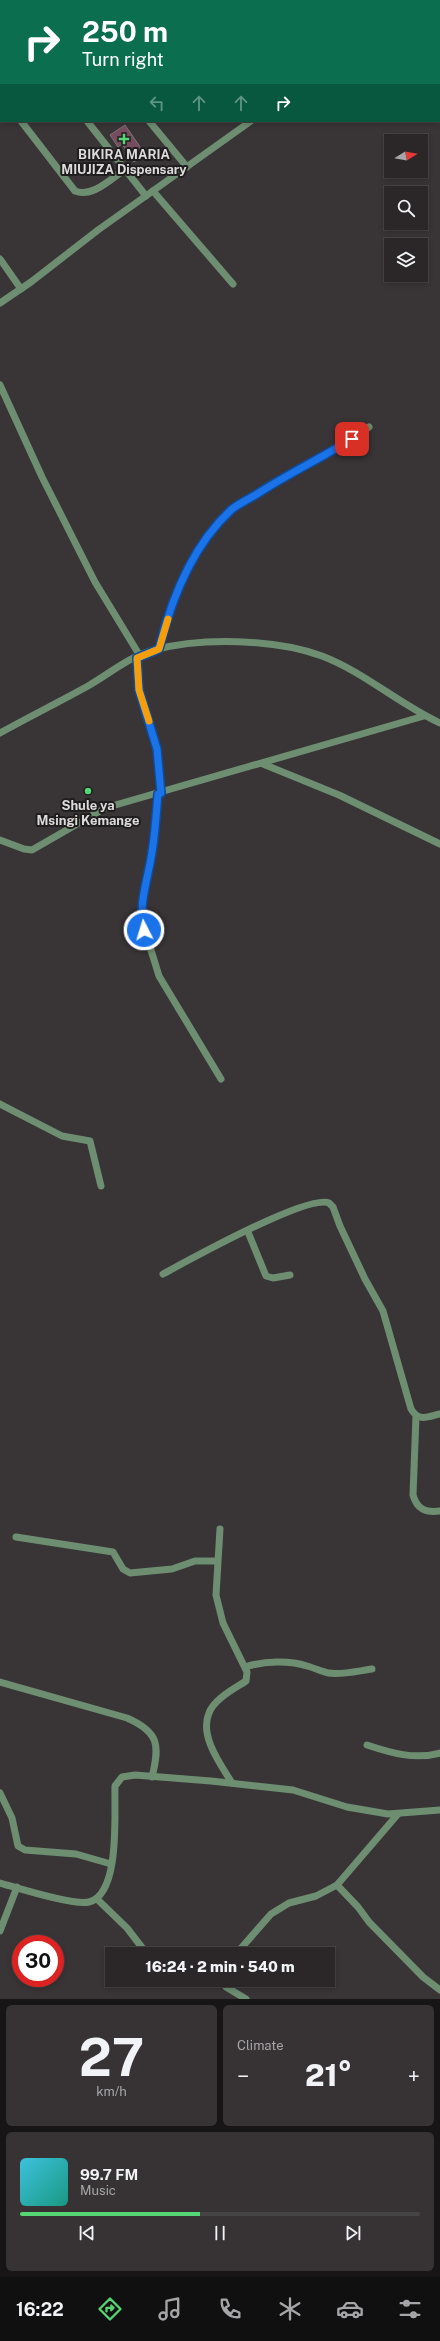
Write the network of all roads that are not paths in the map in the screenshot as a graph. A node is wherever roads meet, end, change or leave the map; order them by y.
1 (21, 122) edge
2 (88, 122) edge
3 (150, 122) edge
4 (250, 122) edge
5 (187, 167) junction
6 (124, 170) junction
7 (153, 191) junction
8 (146, 196) junction
9 (0, 259) edge
10 (233, 284) dead end
11 (20, 289) junction
12 (0, 303) edge
13 (0, 384) edge
14 (369, 427) dead end
15 (159, 649) junction
16 (138, 657) junction
17 (424, 716) junction
18 (440, 723) edge
19 (0, 733) edge
20 (263, 764) junction
21 (159, 793) junction
22 (0, 840) edge
23 (440, 844) edge
24 (221, 1079) dead end
25 (0, 1104) edge
26 (102, 1186) dead end
27 (248, 1232) junction
28 (163, 1274) dead end
29 (290, 1275) dead end
30 (440, 1414) edge
31 (416, 1416) junction
32 (440, 1511) edge
33 (220, 1529) dead end
34 (16, 1537) dead end
35 (217, 1561) junction
36 (245, 1667) junction
37 (372, 1669) dead end
38 (0, 1682) edge
39 (367, 1745) dead end
40 (440, 1753) edge
41 (152, 1777) junction
42 (232, 1783) junction
43 (0, 1793) edge
44 (440, 1810) edge
45 (398, 1814) junction
46 (111, 1864) junction
47 (0, 1883) edge
48 (337, 1885) junction
49 (17, 1887) junction
50 (97, 1899) junction
51 (0, 1931) edge
52 (141, 1947) edge
53 (242, 1947) edge
54 (226, 1987) edge
55 (440, 1990) edge
56 (246, 1999) edge

1 - 6 street
2 - 6 street
3 - 5 street
4 - 5 street
5 - 7 street
6 - 8 street
7 - 8 street
7 - 10 street
8 - 11 street
9 - 11 street
11 - 12 street
13 - 16 street
14 - 15 street
15 - 16 street
15 - 17 street
16 - 19 street
16 - 21 street
17 - 18 street
17 - 20 street
20 - 21 street
20 - 23 street
21 - 22 street
21 - 24 street
25 - 26 street
27 - 28 street
27 - 29 street
27 - 31 street
30 - 31 street
31 - 32 street
33 - 35 street
34 - 35 street
35 - 36 street
36 - 37 street
36 - 42 street
38 - 41 street
39 - 40 street
41 - 42 street
41 - 46 street
42 - 45 street
43 - 46 street
44 - 45 street
45 - 48 street
46 - 50 street
47 - 49 street
48 - 53 street
48 - 55 street
49 - 50 street
49 - 51 street
50 - 52 street
54 - 56 street

